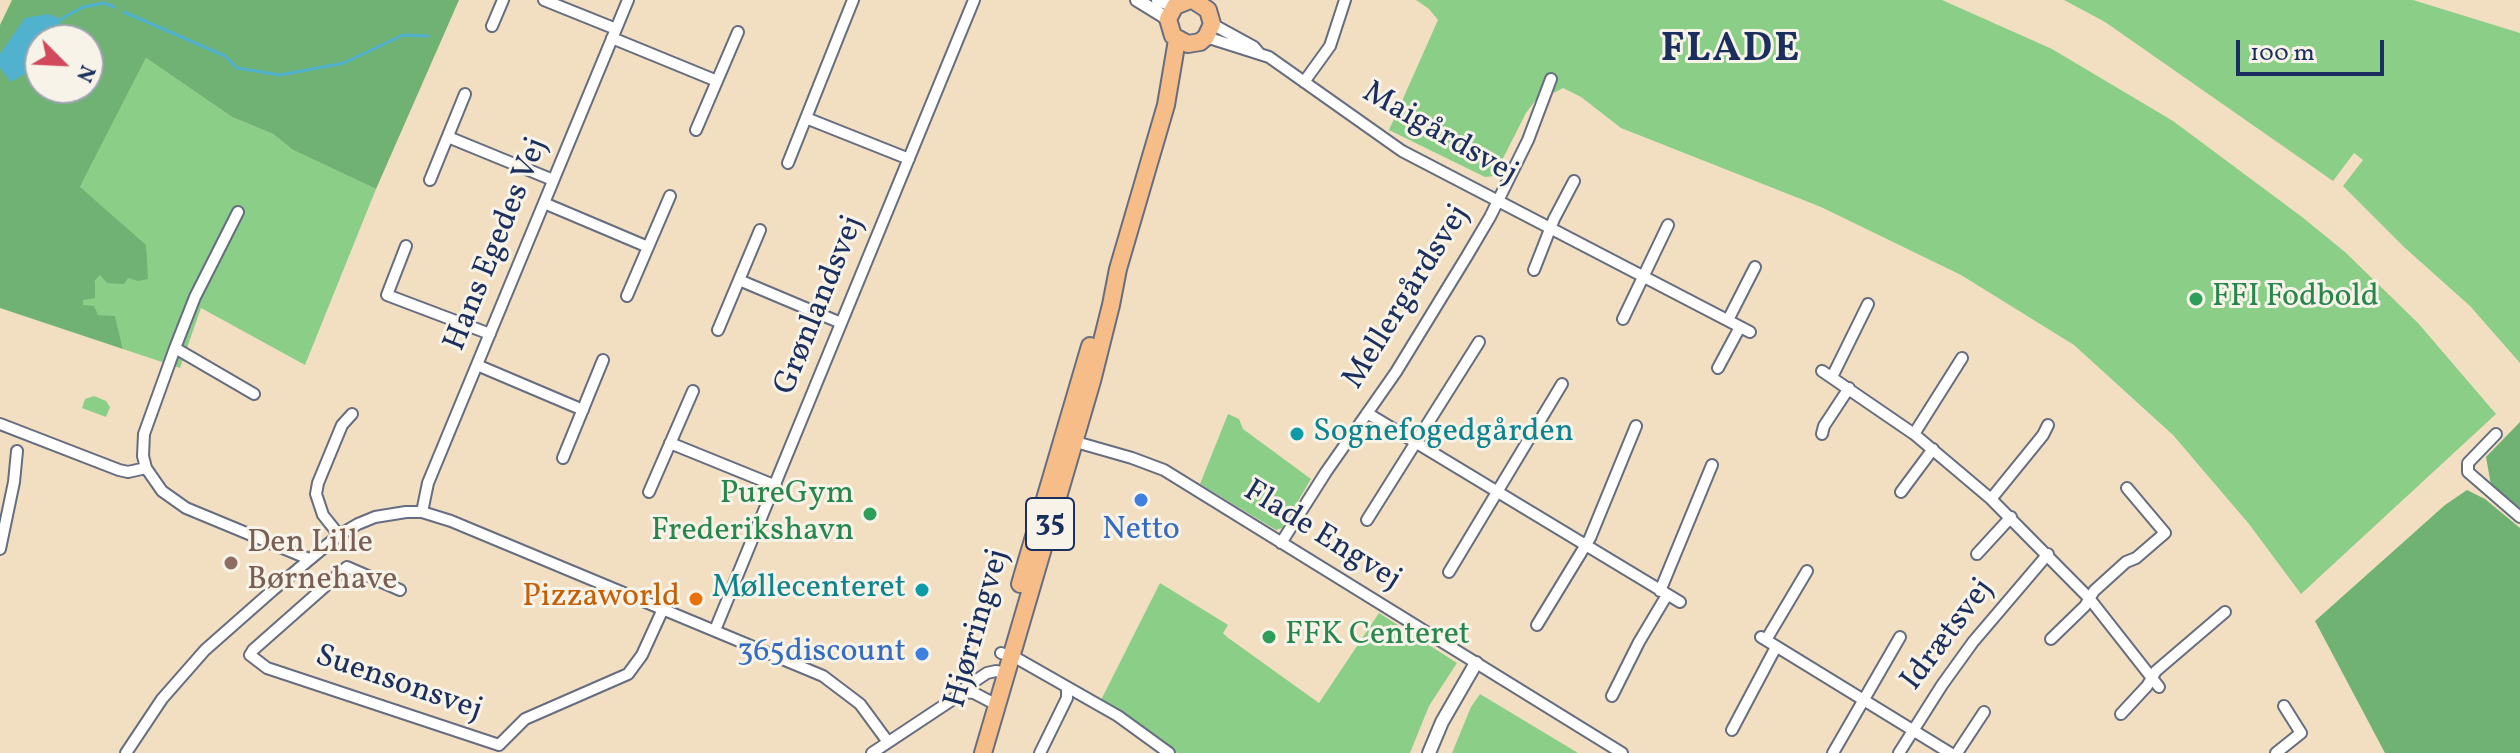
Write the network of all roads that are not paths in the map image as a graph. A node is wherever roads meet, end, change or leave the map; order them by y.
1 (503, 0) edge
2 (544, 0) edge
3 (628, 0) edge
4 (853, 0) edge
5 (974, 0) edge
6 (1137, 0) edge
7 (1158, 0) edge
8 (1345, 0) edge
9 (1188, 4) edge
10 (492, 26) dead end
11 (738, 32) dead end
12 (614, 34) junction
13 (1197, 36) junction
14 (1551, 79) dead end
15 (717, 81) junction
16 (1304, 82) junction
17 (465, 94) dead end
18 (806, 118) junction
19 (696, 130) dead end
20 (448, 137) junction
21 (909, 159) junction
22 (788, 163) dead end
23 (430, 180) dead end
24 (553, 180) junction
25 (1574, 181) dead end
26 (670, 196) dead end
27 (1499, 200) junction
28 (544, 203) junction
29 (238, 212) dead end
30 (1668, 225) dead end
31 (1551, 227) junction
32 (760, 230) dead end
33 (406, 246) dead end
34 (648, 247) junction
35 (1755, 267) dead end
36 (1534, 270) dead end
37 (1643, 276) junction
38 (739, 280) junction
39 (627, 296) dead end
40 (1868, 304) dead end
41 (1623, 319) dead end
42 (1728, 320) junction
43 (841, 323) junction
44 (718, 330) dead end
45 (490, 334) junction
46 (1479, 342) dead end
47 (175, 348) junction
48 (1962, 358) dead end
49 (603, 360) dead end
50 (477, 365) junction
51 (1718, 368) dead end
52 (1562, 384) dead end
53 (1849, 388) junction
54 (693, 391) dead end
55 (254, 394) dead end
56 (583, 410) junction
57 (1367, 413) junction
58 (352, 414) dead end
59 (0, 424) edge
60 (2048, 425) dead end
61 (1636, 426) dead end
62 (1822, 434) dead end
63 (1914, 434) junction
64 (2496, 434) dead end
65 (1068, 440) junction
66 (670, 443) junction
67 (1416, 443) junction
68 (1933, 449) junction
69 (17, 451) dead end
70 (563, 458) dead end
71 (1712, 465) dead end
72 (146, 468) junction
73 (776, 486) junction
74 (2127, 488) dead end
75 (649, 492) dead end
76 (1497, 492) junction
77 (1901, 492) dead end
78 (1991, 499) junction
79 (422, 512) junction
80 (2011, 517) junction
81 (2520, 517) edge
82 (1367, 520) dead end
83 (339, 535) junction
84 (1281, 543) junction
85 (1585, 546) junction
86 (0, 549) edge
87 (1977, 554) dead end
88 (2048, 554) junction
89 (309, 559) junction
90 (1807, 571) dead end
91 (1449, 572) dead end
92 (400, 590) dead end
93 (1664, 593) junction
94 (2089, 598) junction
95 (1680, 602) dead end
96 (663, 609) junction
97 (2225, 612) dead end
98 (1537, 625) dead end
99 (715, 630) junction
100 (1900, 637) dead end
101 (2051, 639) dead end
102 (1767, 641) junction
103 (1006, 655) junction
104 (1476, 663) junction
105 (1001, 672) junction
106 (2155, 682) junction
107 (1067, 688) junction
108 (964, 692) junction
109 (1612, 696) dead end
110 (1862, 699) junction
111 (992, 702) junction
112 (2284, 706) dead end
113 (1984, 712) dead end
114 (2121, 714) dead end
115 (1732, 730) dead end
116 (1912, 730) junction
117 (888, 742) junction
118 (981, 751) edge
119 (126, 753) edge
120 (872, 753) edge
121 (1040, 753) edge
122 (1169, 753) edge
123 (1429, 753) edge
124 (1622, 753) edge
125 (1833, 753) edge
126 (1899, 753) edge
127 (1950, 753) edge
128 (1957, 753) edge
129 (2276, 753) edge

1 - 10 street
2 - 12 street
3 - 12 street, Hans Egedes Vej
4 - 18 street
5 - 21 street, Grønlandsvej
6 - 9 street
7 - 9 street
8 - 16 street
9 - 13 main road
9 - 13 main road
11 - 15 street
12 - 15 street
12 - 24 street, Hans Egedes Vej
13 - 16 street, Maigårdsvej
13 - 65 main road, Hjørringvej / 35
14 - 27 street, Mellergårdsvej
15 - 19 street
16 - 27 street, Maigårdsvej
17 - 20 street
18 - 21 street
18 - 22 street
20 - 23 street
20 - 24 street
21 - 43 street, Grønlandsvej
24 - 28 street, Hans Egedes Vej
25 - 31 street
26 - 34 street
27 - 31 street, Maigårdsvej
27 - 57 street, Mellergårdsvej
28 - 34 street
28 - 45 street, Hans Egedes Vej
29 - 47 street
30 - 37 street
31 - 36 street
31 - 37 street, Maigårdsvej
32 - 38 street
33 - 45 street
34 - 39 street
35 - 42 street
37 - 41 street
37 - 42 street, Maigårdsvej
38 - 43 street
38 - 44 street
40 - 53 street
42 - 51 street, Maigårdsvej
43 - 73 street, Grønlandsvej
45 - 50 street, Hans Egedes Vej
46 - 67 street
47 - 55 street
47 - 72 street
48 - 63 street
49 - 56 street
50 - 56 street
50 - 79 street, Hans Egedes Vej
52 - 76 street
53 - 62 street
53 - 63 street
54 - 66 street
56 - 70 street
57 - 67 street
57 - 84 street, Mellergårdsvej
58 - 83 street
59 - 72 street
60 - 78 street
61 - 85 street
63 - 68 street
64 - 81 street
65 - 84 street, Flade Engvej
65 - 103 main road, Hjørringvej / 35
66 - 73 street
66 - 75 street
67 - 76 street
67 - 82 street
68 - 77 street
68 - 78 street
69 - 86 street
71 - 93 street
72 - 89 street
73 - 99 street, Grønlandsvej
74 - 94 street
76 - 85 street
76 - 91 street
78 - 80 street
79 - 83 street
79 - 96 street
80 - 87 street
80 - 88 street
83 - 89 street
84 - 104 street, Flade Engvej
85 - 93 street
85 - 98 street
88 - 94 street
88 - 116 street, Idrætsvej
89 - 119 street
90 - 102 street
92 - 96 street, Suensonsvej
93 - 95 street
93 - 109 street
94 - 101 street
94 - 106 street
96 - 99 street
97 - 106 street
99 - 117 street
100 - 110 street
102 - 110 street
102 - 115 street
103 - 105 main road, Hjørringvej / 35
103 - 107 street
104 - 123 street
104 - 124 street, Flade Engvej
105 - 108 street
105 - 111 main road, Hjørringvej / 35
106 - 114 street
107 - 121 street
107 - 122 street
108 - 111 street
108 - 117 street
110 - 116 street
110 - 125 street
111 - 118 main road, Hjørringvej / 35
112 - 129 street
113 - 128 street
116 - 126 street, Idrætsvej
116 - 127 street
117 - 120 street

